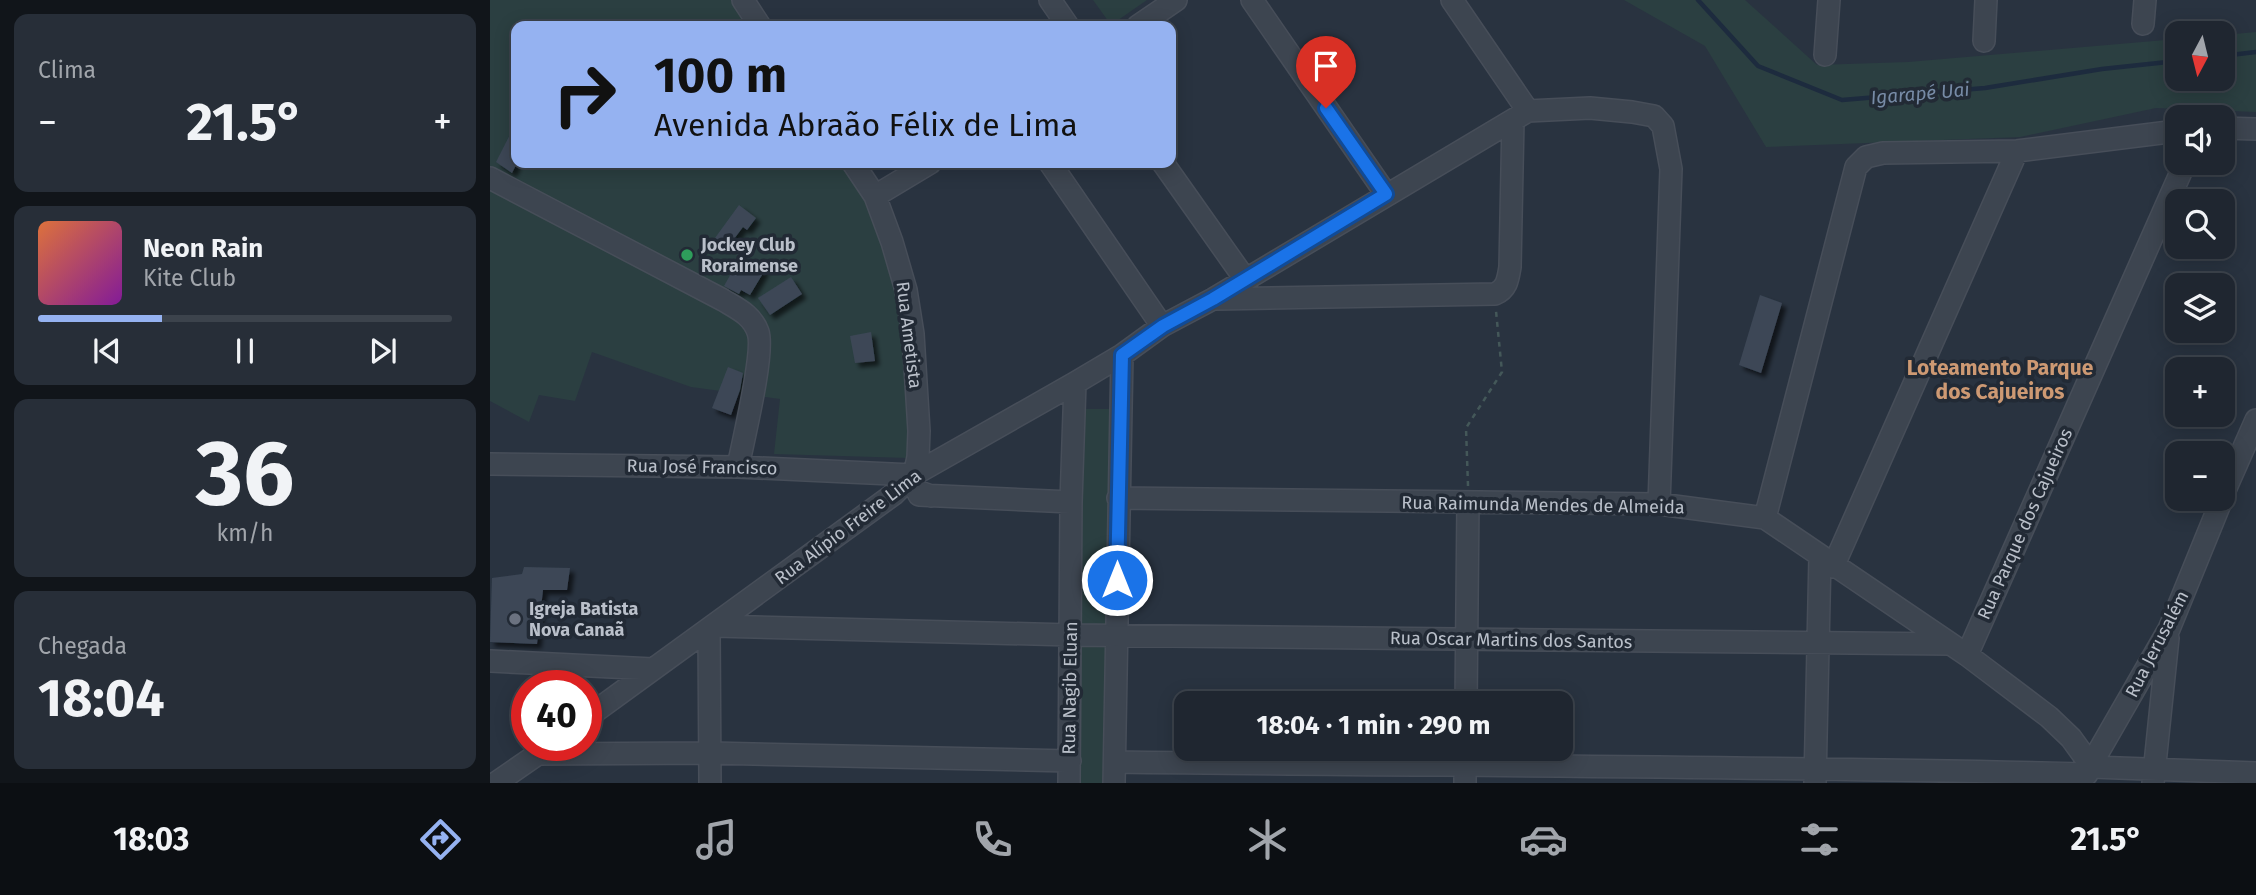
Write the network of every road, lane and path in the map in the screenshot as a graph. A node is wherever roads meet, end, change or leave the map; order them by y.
1 (743, 0) edge
2 (1050, 0) edge
3 (1176, 0) edge
4 (1252, 0) edge
5 (1452, 0) edge
6 (1829, 0) edge
7 (1986, 0) edge
8 (2145, 0) edge
9 (757, 21) edge
10 (1065, 21) edge
11 (1145, 21) edge
12 (2143, 24) dead end
13 (1984, 41) dead end
14 (1825, 55) dead end
15 (1520, 115) junction
16 (2235, 128) edge
17 (2256, 128) edge
18 (2165, 132) edge
19 (2017, 151) junction
20 (856, 168) edge
21 (922, 168) edge
22 (1053, 168) edge
23 (1167, 168) edge
24 (2179, 175) edge
25 (490, 178) edge
26 (1386, 194) junction
27 (875, 197) junction
28 (1245, 279) junction
29 (1495, 294) junction
30 (1213, 299) junction
31 (1163, 326) junction
32 (1122, 355) junction
33 (1075, 383) junction
34 (2256, 420) edge
35 (2250, 443) edge
36 (490, 464) edge
37 (738, 467) junction
38 (2235, 472) edge
39 (913, 475) junction
40 (894, 494) junction
41 (931, 496) junction
42 (1118, 498) junction
43 (1071, 502) junction
44 (1468, 503) junction
45 (1659, 504) junction
46 (2217, 511) edge
47 (1765, 518) junction
48 (1827, 561) junction
49 (712, 628) junction
50 (2169, 629) junction
51 (1072, 635) junction
52 (1117, 636) junction
53 (1468, 640) junction
54 (1819, 643) junction
55 (1958, 649) junction
56 (490, 661) edge
57 (653, 669) junction
58 (1466, 691) edge
59 (602, 706) edge
60 (602, 751) edge
61 (711, 753) junction
62 (528, 761) edge
63 (1070, 761) junction
64 (1465, 766) edge
65 (1114, 772) edge
66 (2256, 773) edge
67 (2086, 774) edge
68 (1815, 775) edge
69 (2154, 777) edge
70 (496, 783) edge
71 (710, 783) edge
72 (1069, 783) edge

1 - 9 street
2 - 10 street
3 - 11 street
4 - 26 street
5 - 15 street
6 - 14 street
7 - 13 street
8 - 12 street
15 - 26 street, Rua Alípio Freire Lima
15 - 29 street
15 - 45 street
16 - 17 street
18 - 19 street
19 - 47 street
19 - 48 street
20 - 27 street, Rua Ametista
21 - 27 street
22 - 31 street
23 - 28 street
24 - 55 street, Rua Parque dos Cajueiros
25 - 37 street
26 - 28 street, Rua Alípio Freire Lima
27 - 39 street, Rua Ametista
28 - 30 street, Rua Alípio Freire Lima
29 - 30 street
29 - 44 path
30 - 31 street, Rua Alípio Freire Lima
31 - 32 street, Rua Alípio Freire Lima
32 - 33 street, Rua Alípio Freire Lima
32 - 42 street
33 - 39 street, Rua Alípio Freire Lima
33 - 43 street, Rua Nagib Eluan
34 - 35 street, Rua Jerusalém
35 - 38 street, Rua Jerusalém
36 - 37 street, Rua José Francisco
37 - 39 street, Rua José Francisco
39 - 40 street, Rua Alípio Freire Lima
39 - 41 street
40 - 41 street
40 - 49 street, Rua Alípio Freire Lima
41 - 43 street
42 - 44 street, Rua Raimunda Mendes de Almeida
42 - 52 street
43 - 51 street, Rua Nagib Eluan
44 - 45 street, Rua Raimunda Mendes de Almeida
44 - 53 street
45 - 47 street, Rua Raimunda Mendes de Almeida
46 - 50 street, Rua Jerusalém
47 - 48 street, Rua Raimunda Mendes de Almeida
48 - 54 street
48 - 55 street, Rua Raimunda Mendes de Almeida
49 - 51 street, Rua Oscar Martins dos Santos
49 - 57 street, Rua Alípio Freire Lima
49 - 61 street
50 - 67 street, Rua Jerusalém
50 - 69 street
51 - 52 street, Rua Oscar Martins dos Santos
51 - 63 street, Rua Nagib Eluan
52 - 53 street, Rua Oscar Martins dos Santos
52 - 65 street
53 - 54 street, Rua Oscar Martins dos Santos
53 - 58 street
54 - 55 street, Rua Oscar Martins dos Santos
54 - 68 street
55 - 67 street, Rua Raimunda Mendes de Almeida
56 - 57 street
57 - 59 street, Rua Alípio Freire Lima
60 - 61 street
61 - 63 street
61 - 71 street
62 - 70 street
63 - 72 street, Rua Nagib Eluan
64 - 65 street
64 - 68 street
66 - 69 street
67 - 68 street
67 - 69 street

